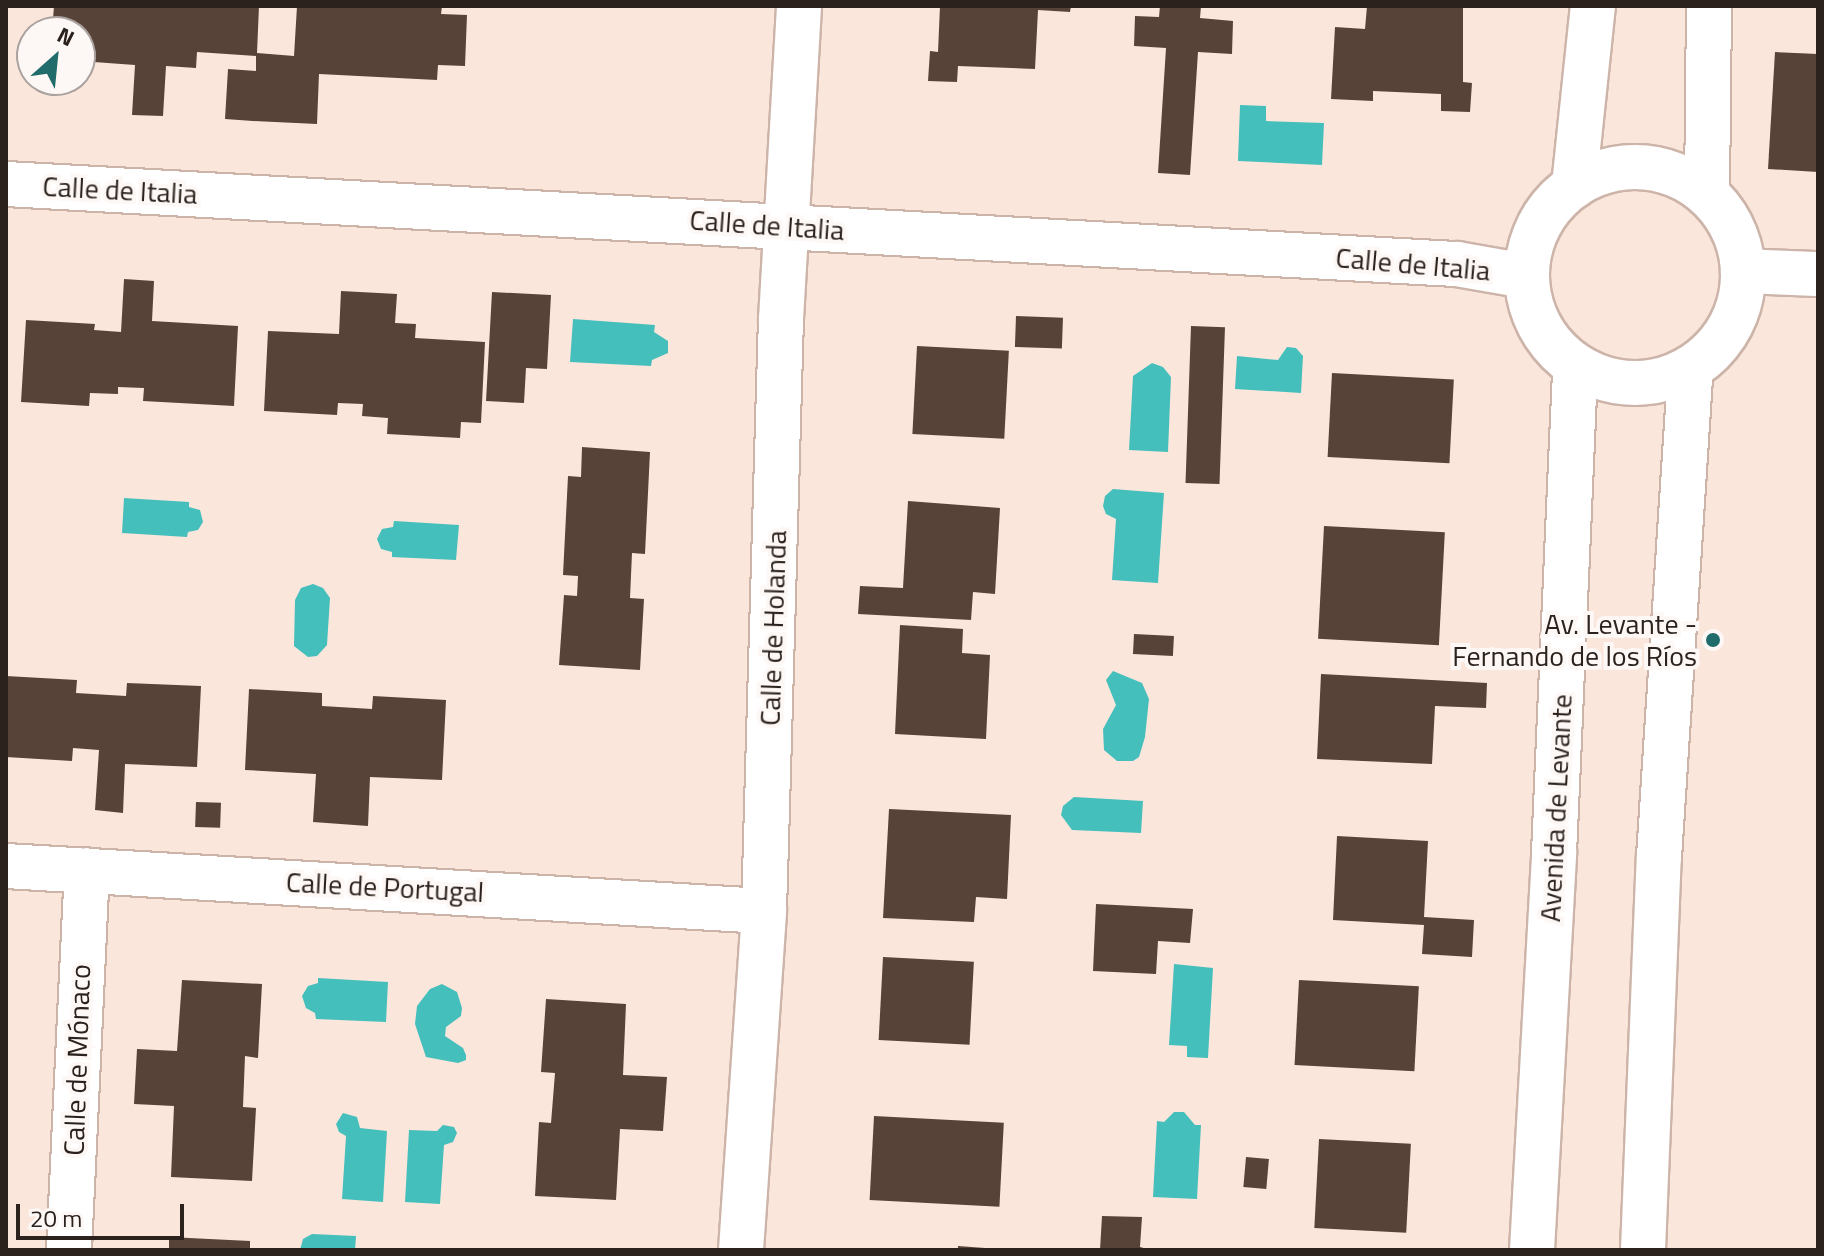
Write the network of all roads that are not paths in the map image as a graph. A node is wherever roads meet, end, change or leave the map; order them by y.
1 (799, 6) edge
2 (1593, 6) edge
3 (1709, 6) edge
4 (6, 184) edge
5 (1574, 186) junction
6 (1707, 194) junction
7 (785, 225) junction
8 (1743, 271) junction
9 (1818, 274) edge
10 (1526, 276) junction
11 (1575, 365) junction
12 (1691, 368) junction
13 (6, 866) edge
14 (87, 870) junction
15 (764, 911) junction
16 (69, 1250) edge
17 (741, 1250) edge
18 (1532, 1250) edge
19 (1643, 1250) edge

1 - 7 street, Calle de Holanda
2 - 5 street
3 - 6 street
4 - 7 street, Calle de Italia
5 - 6 street
5 - 10 street
6 - 8 street
7 - 10 street, Calle de Italia
7 - 15 street, Calle de Holanda
8 - 9 street
8 - 12 street
10 - 11 street
11 - 12 street
11 - 18 street, Avenida de Levante
12 - 19 street
13 - 14 street, Calle de Portugal
14 - 15 street, Calle de Portugal
14 - 16 street, Calle de Mónaco
15 - 17 street, Calle de Holanda

